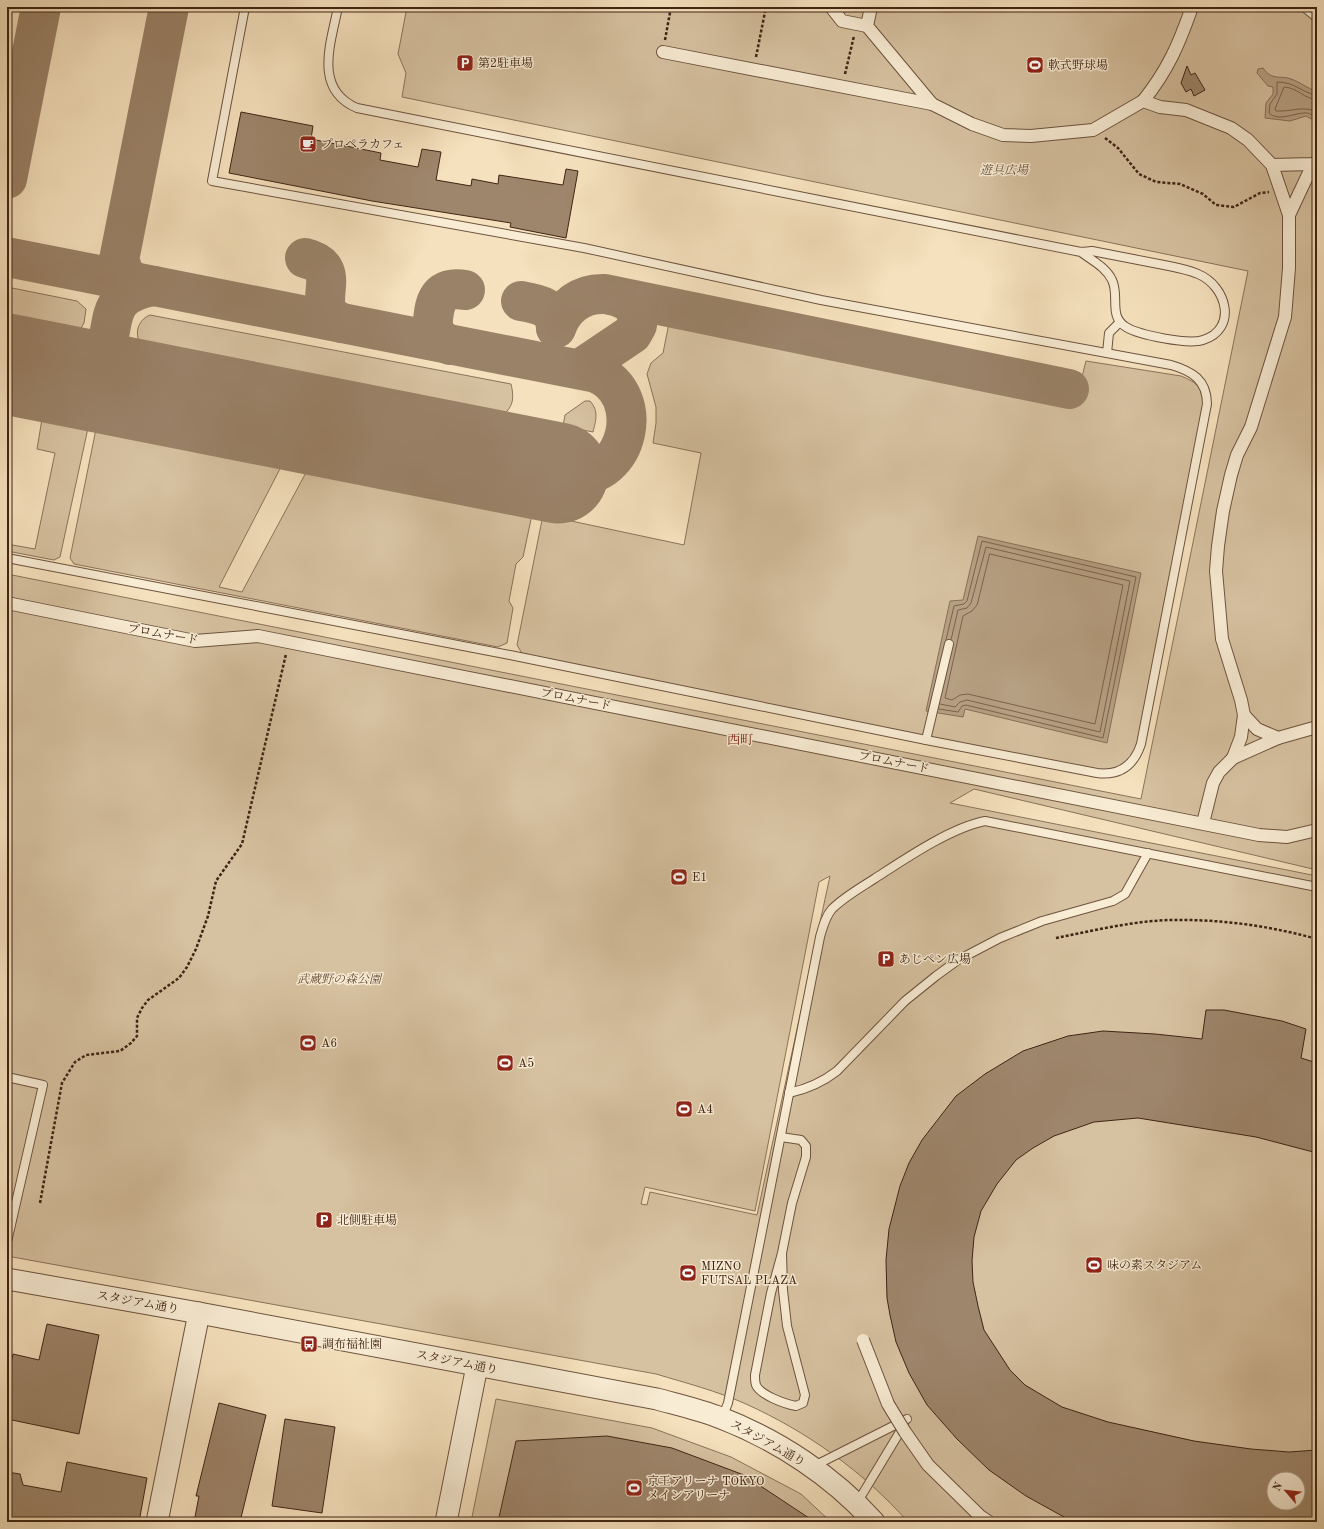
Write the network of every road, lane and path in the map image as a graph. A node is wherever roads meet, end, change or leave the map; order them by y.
1 (245, 7) edge
2 (338, 7) edge
3 (671, 7) edge
4 (766, 7) edge
5 (831, 7) edge
6 (871, 7) edge
7 (1192, 7) edge
8 (1307, 7) edge
9 (1317, 15) edge
10 (862, 25) junction
11 (663, 52) joint
12 (753, 69) junction
13 (842, 86) junction
14 (1143, 101) junction
15 (932, 104) junction
16 (1094, 130) junction
17 (1315, 163) edge
18 (1272, 165) junction
19 (1282, 190) junction
20 (1289, 215) junction
21 (1081, 252) junction
22 (1120, 322) junction
23 (1107, 353) junction
24 (7, 558) edge
25 (7, 603) edge
26 (288, 642) junction
27 (949, 644) dead end
28 (1244, 715) junction
29 (1317, 727) edge
30 (1278, 738) junction
31 (926, 740) junction
32 (1233, 758) junction
33 (1203, 823) junction
34 (1317, 830) edge
35 (1148, 853) junction
36 (1317, 887) edge
37 (1056, 938) dead end
38 (1317, 939) edge
39 (7, 1078) edge
40 (790, 1094) junction
41 (781, 1137) junction
42 (40, 1203) dead end
43 (7, 1242) edge
44 (782, 1253) junction
45 (7, 1279) edge
46 (199, 1313) junction
47 (863, 1340) dead end
48 (477, 1366) junction
49 (722, 1418) junction
50 (812, 1468) junction
51 (857, 1503) junction
52 (157, 1522) edge
53 (446, 1522) edge
54 (874, 1522) edge
55 (989, 1522) edge

1 - 23 lane
2 - 21 lane
3 - 11 path
4 - 12 path
5 - 10 street
6 - 10 street
7 - 14 street
8 - 9 street
10 - 13 path
10 - 15 street
11 - 12 street
12 - 13 street
13 - 15 street
14 - 16 street
14 - 18 street
15 - 16 street
16 - 19 path
17 - 18 street
17 - 20 street
18 - 19 street
19 - 20 street
20 - 28 street
21 - 22 lane
21 - 22 lane
22 - 23 lane
23 - 31 lane
24 - 31 lane
25 - 26 street, プロムナード
26 - 33 street, プロムナード
26 - 42 path
27 - 31 lane
28 - 30 street
28 - 32 street
29 - 30 street
30 - 32 street
32 - 33 street
33 - 34 street, プロムナード
35 - 36 lane
35 - 40 lane
35 - 40 lane
37 - 38 path
39 - 43 lane
40 - 41 lane
41 - 44 lane
41 - 49 lane
44 - 44 lane
45 - 46 street, スタジアム通り
46 - 48 street, スタジアム通り
46 - 52 street
47 - 55 street, bridge
48 - 49 street, スタジアム通り
48 - 53 street
49 - 50 street, スタジアム通り
50 - 51 street, スタジアム通り
50 - 51 lane
51 - 54 street, スタジアム通り

